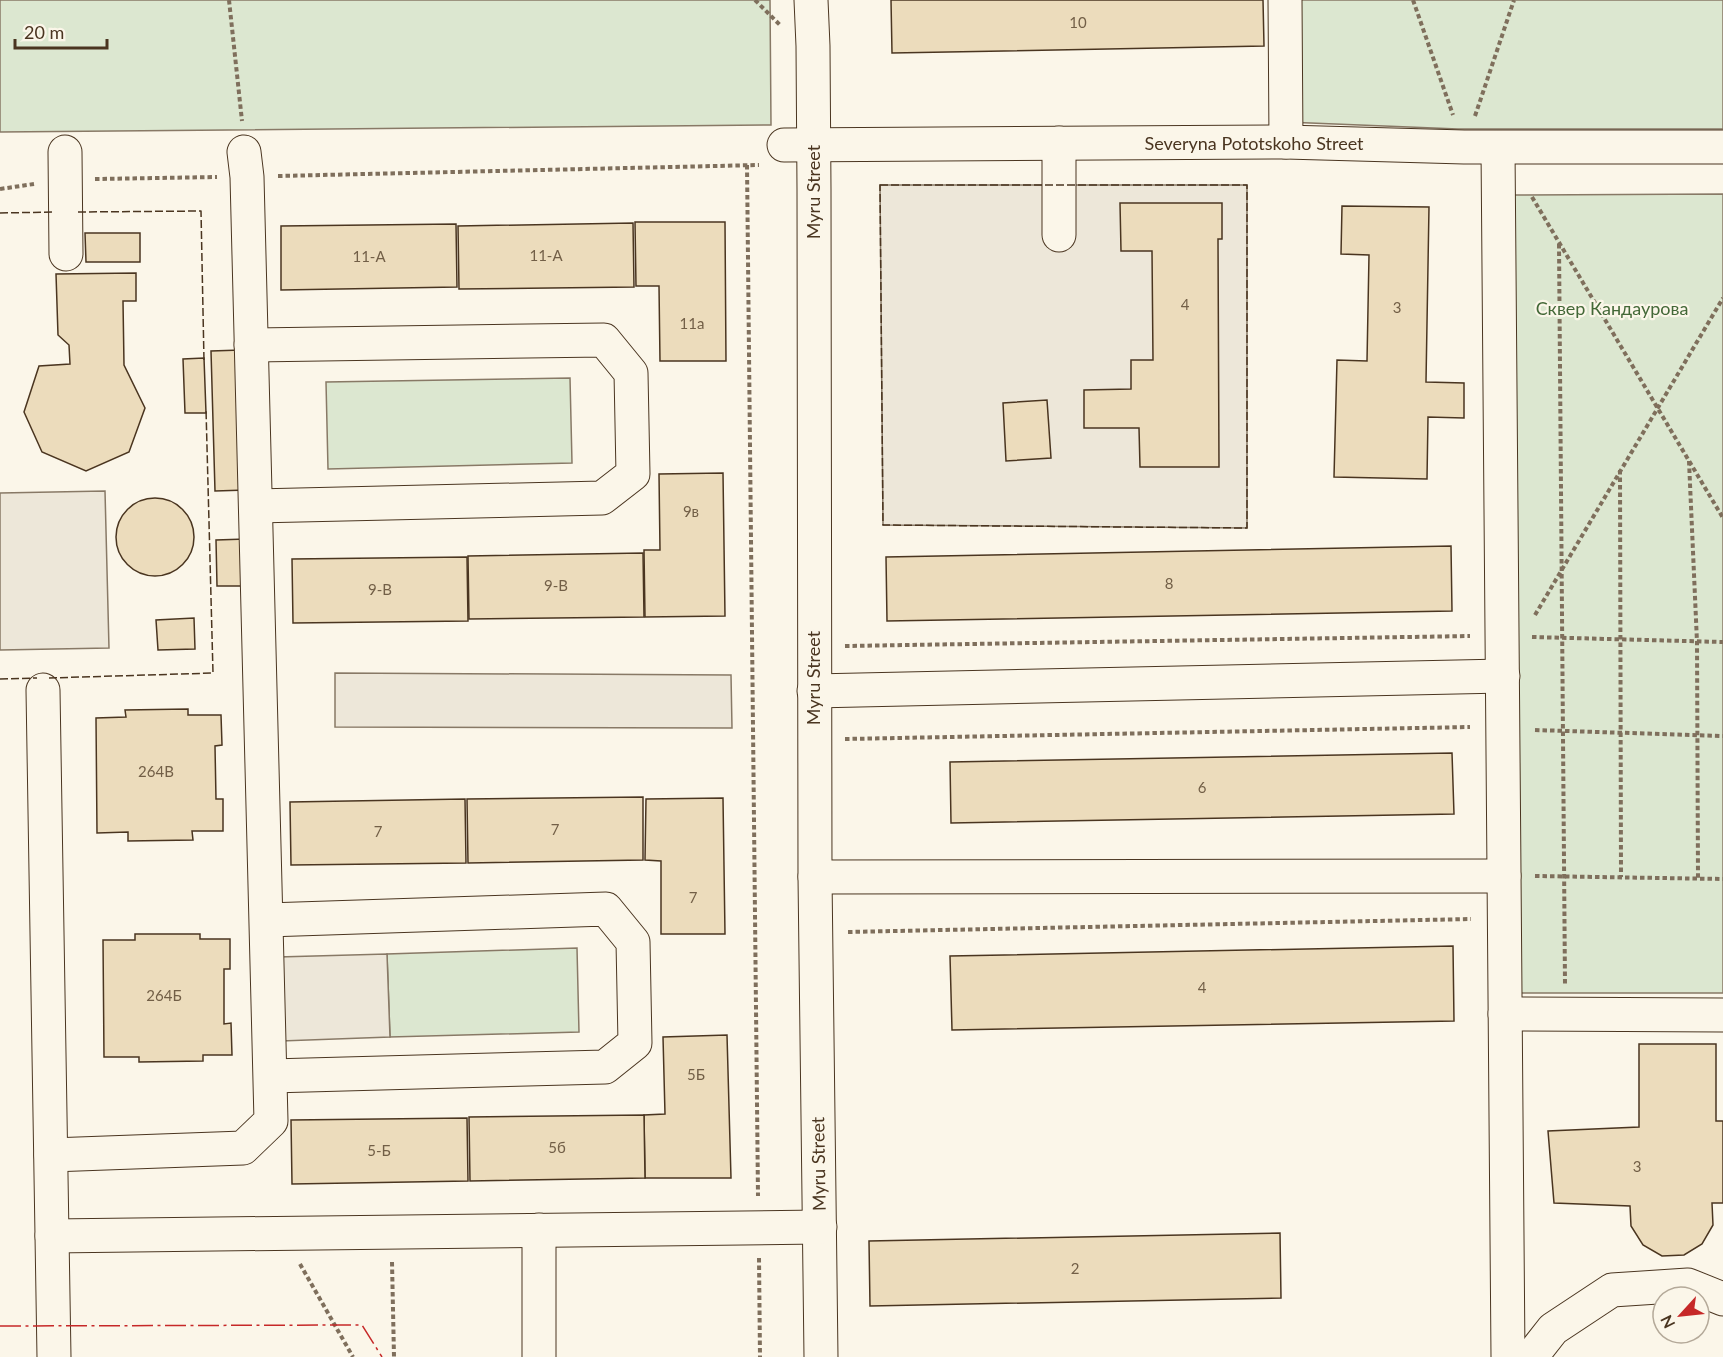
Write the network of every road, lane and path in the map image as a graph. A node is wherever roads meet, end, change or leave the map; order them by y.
1 (229, 0) edge
2 (811, 0) edge
3 (1285, 0) edge
4 (1413, 0) edge
5 (1514, 0) edge
6 (1286, 142) junction
7 (1059, 143) junction
8 (1464, 147) junction
9 (1723, 147) edge
10 (1498, 148) junction
11 (788, 152) junction
12 (245, 164) junction
13 (747, 165) junction
14 (65, 166) junction
15 (0, 189) edge
16 (1529, 193) dead end
17 (1059, 235) dead end
18 (1559, 244) junction
19 (66, 254) dead end
20 (1723, 298) edge
21 (251, 345) junction
22 (1658, 409) junction
23 (1689, 461) junction
24 (1620, 470) junction
25 (256, 506) junction
26 (1723, 518) edge
27 (1561, 570) junction
28 (1512, 637) junction
29 (1562, 638) junction
30 (1619, 640) junction
31 (1697, 642) junction
32 (1723, 642) edge
33 (845, 646) dead end
34 (1503, 676) junction
35 (43, 690) dead end
36 (814, 691) junction
37 (1503, 729) junction
38 (1563, 731) junction
39 (1622, 733) junction
40 (1697, 735) junction
41 (1723, 736) edge
42 (845, 739) dead end
43 (1504, 876) junction
44 (1564, 876) junction
45 (815, 877) junction
46 (1621, 877) junction
47 (1698, 879) junction
48 (1723, 879) edge
49 (1471, 919) dead end
50 (267, 920) junction
51 (845, 932) dead end
52 (1505, 1014) junction
53 (1565, 1014) junction
54 (1723, 1015) edge
55 (271, 1076) junction
56 (51, 1155) junction
57 (819, 1227) junction
58 (759, 1228) junction
59 (539, 1230) junction
60 (392, 1233) junction
61 (283, 1234) junction
62 (52, 1236) junction
63 (1723, 1299) edge
64 (54, 1357) edge
65 (353, 1357) edge
66 (394, 1357) edge
67 (539, 1357) edge
68 (760, 1357) edge
69 (821, 1357) edge
70 (1508, 1357) edge
71 (1531, 1357) edge

1 - 12 path
2 - 11 street, Myru Street
3 - 6 street
4 - 8 path
5 - 8 path
6 - 7 street, Severyna Pototskoho Street
6 - 8 street, Severyna Pototskoho Street
7 - 11 street, Severyna Pototskoho Street
7 - 17 street
8 - 10 street, Severyna Pototskoho Street
9 - 10 street, Severyna Pototskoho Street
10 - 28 street
11 - 13 path
11 - 36 street, Myru Street
12 - 13 path
12 - 14 path
12 - 21 street
13 - 58 path
14 - 15 path
14 - 19 street
16 - 18 path
18 - 22 path
18 - 27 path
20 - 22 path
21 - 25 street
21 - 25 street
22 - 23 path
22 - 24 path
23 - 26 path
23 - 31 path
24 - 27 path
24 - 30 path
25 - 50 street
27 - 28 path
27 - 29 path
28 - 29 path
28 - 33 path
28 - 34 street
29 - 30 path
29 - 38 path
30 - 31 path
30 - 39 path
31 - 32 path
31 - 40 path
34 - 36 street
34 - 37 street
35 - 56 street
36 - 45 street, Myru Street
37 - 38 path
37 - 42 path
37 - 43 street
38 - 39 path
38 - 44 path
39 - 40 path
39 - 46 path
40 - 41 path
40 - 47 path
43 - 44 path
43 - 45 street
43 - 52 street
44 - 46 path
44 - 53 path
45 - 57 street, Myru Street
46 - 47 path
47 - 48 path
49 - 51 path
50 - 55 street
50 - 55 street
52 - 53 street
52 - 70 street
53 - 54 street
55 - 56 street
56 - 62 street
57 - 58 street
57 - 69 street, Myru Street
58 - 59 street
58 - 68 path
59 - 60 street
59 - 67 street
60 - 61 street
60 - 66 path
61 - 62 street
61 - 65 path
62 - 64 street
63 - 71 street

